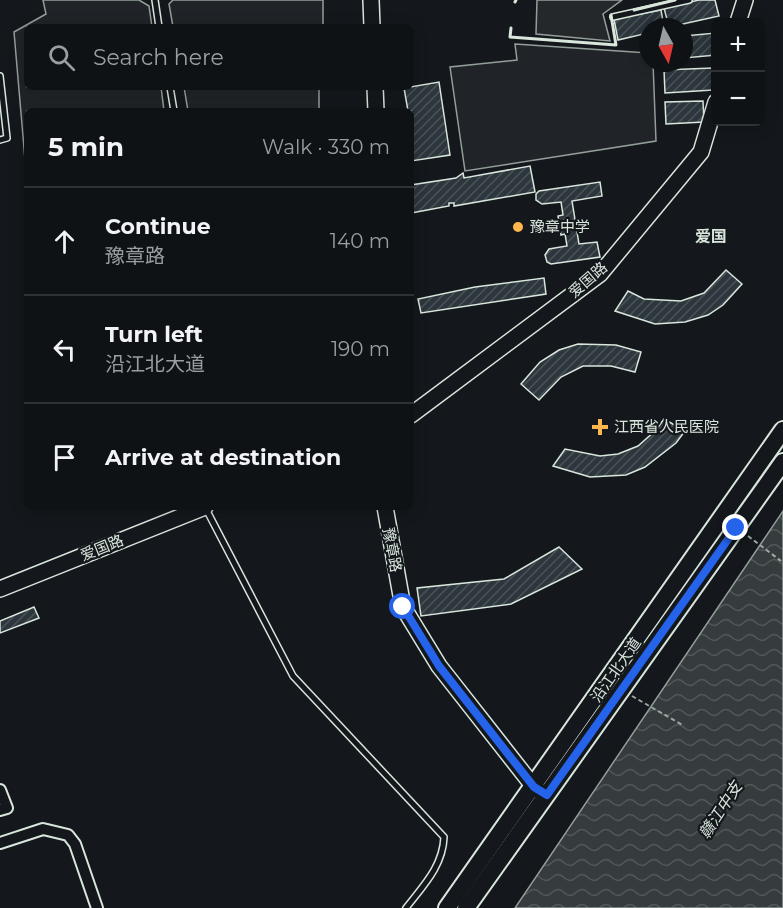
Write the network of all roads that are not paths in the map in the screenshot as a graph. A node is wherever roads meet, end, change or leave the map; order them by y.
1 (148, 0) edge
2 (156, 0) edge
3 (371, 0) edge
4 (689, 0) edge
5 (745, 0) edge
6 (613, 17) dead end
7 (739, 18) edge
8 (159, 24) edge
9 (372, 24) edge
10 (0, 76) edge
11 (170, 90) edge
12 (375, 90) edge
13 (174, 108) edge
14 (376, 108) edge
15 (711, 119) edge
16 (0, 140) edge
17 (414, 413) edge
18 (783, 430) edge
19 (783, 462) edge
20 (198, 510) edge
21 (207, 510) edge
22 (386, 510) edge
23 (0, 590) edge
24 (0, 790) edge
25 (540, 791) junction
26 (0, 810) edge
27 (0, 843) edge
28 (97, 908) edge
29 (406, 908) edge
30 (447, 908) edge
31 (466, 908) edge

1 - 2 lane
2 - 8 lane
3 - 9 street
4 - 6 lane
5 - 7 street
10 - 16 lane
11 - 13 lane
12 - 14 street
15 - 17 street, 爱国路
18 - 25 main road, 沿江北大道
19 - 25 main road, 沿江北大道
20 - 23 street, 爱国路
21 - 29 lane
22 - 25 street, 豫章路
24 - 26 street
25 - 30 main road, 沿江北大道
25 - 31 main road, 沿江北大道
27 - 28 street

